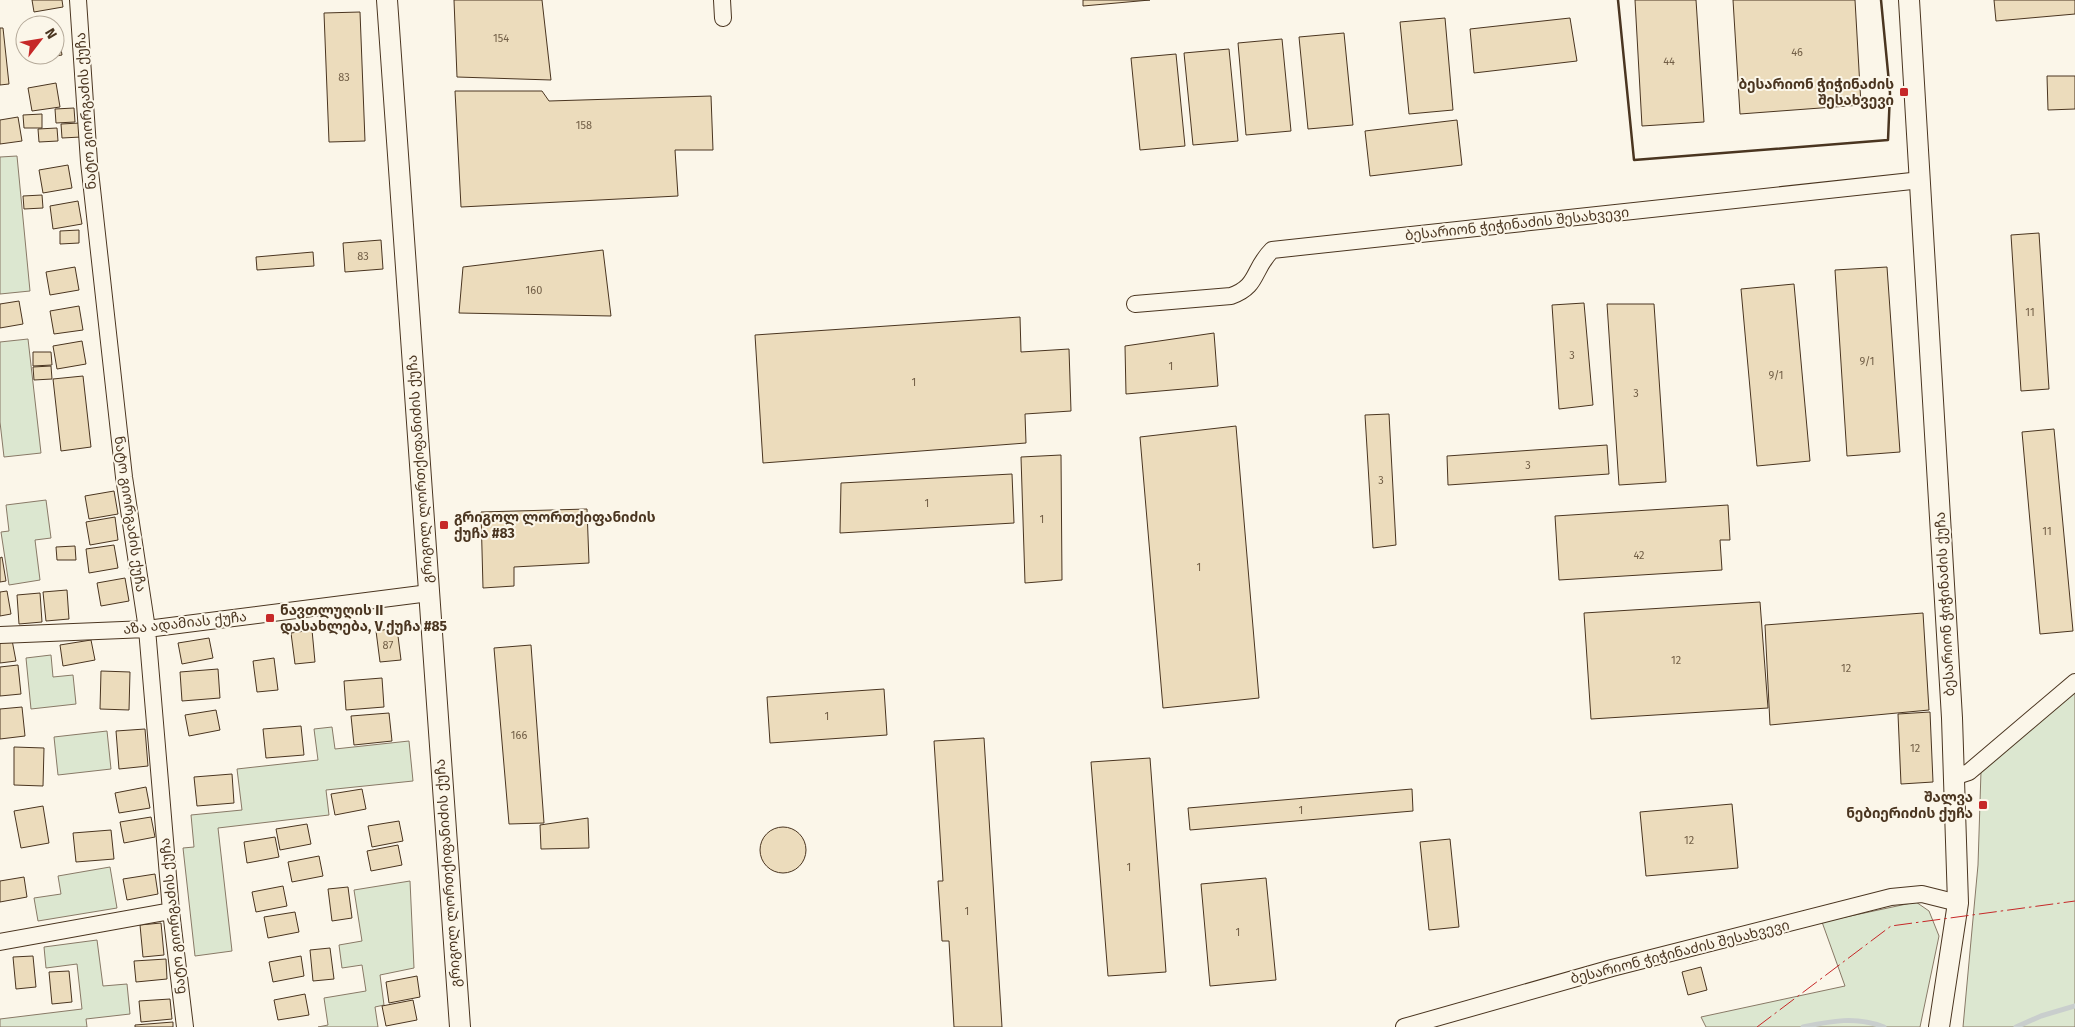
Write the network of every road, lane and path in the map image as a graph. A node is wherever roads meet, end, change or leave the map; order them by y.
1 (78, 0) edge
2 (387, 0) edge
3 (722, 0) edge
4 (1909, 0) edge
5 (723, 18) dead end
6 (1922, 180) junction
7 (1135, 304) dead end
8 (429, 593) junction
9 (147, 628) junction
10 (0, 635) edge
11 (2075, 682) edge
12 (1954, 777) junction
13 (1958, 903) junction
14 (171, 911) junction
15 (0, 942) edge
16 (184, 1027) edge
17 (460, 1027) edge
18 (1404, 1027) edge
19 (1939, 1027) edge

1 - 9 street, ნატო გიორგაძის ქუჩა
2 - 8 street, გრიგოლ ლორთქიფანიძის ქუჩა
3 - 5 street
4 - 6 street, ბესარიონ ჭიჭინაძის ქუჩა
6 - 7 street, ბესარიონ ჭიჭინაძის შესახვევი
6 - 12 street, ბესარიონ ჭიჭინაძის ქუჩა
8 - 9 street, აზა ადამიას ქუჩა
8 - 17 street, გრიგოლ ლორთქიფანიძის ქუჩა
9 - 10 street, აზა ადამიას ქუჩა
9 - 14 street, ნატო გიორგაძის ქუჩა
11 - 12 street
12 - 13 street, ბესარიონ ჭიჭინაძის ქუჩა
13 - 18 street, ბესარიონ ჭიჭინაძის შესახვევი
13 - 19 street, ბესარიონ ჭიჭინაძის ქუჩა
14 - 15 street
14 - 16 street, ნატო გიორგაძის ქუჩა

